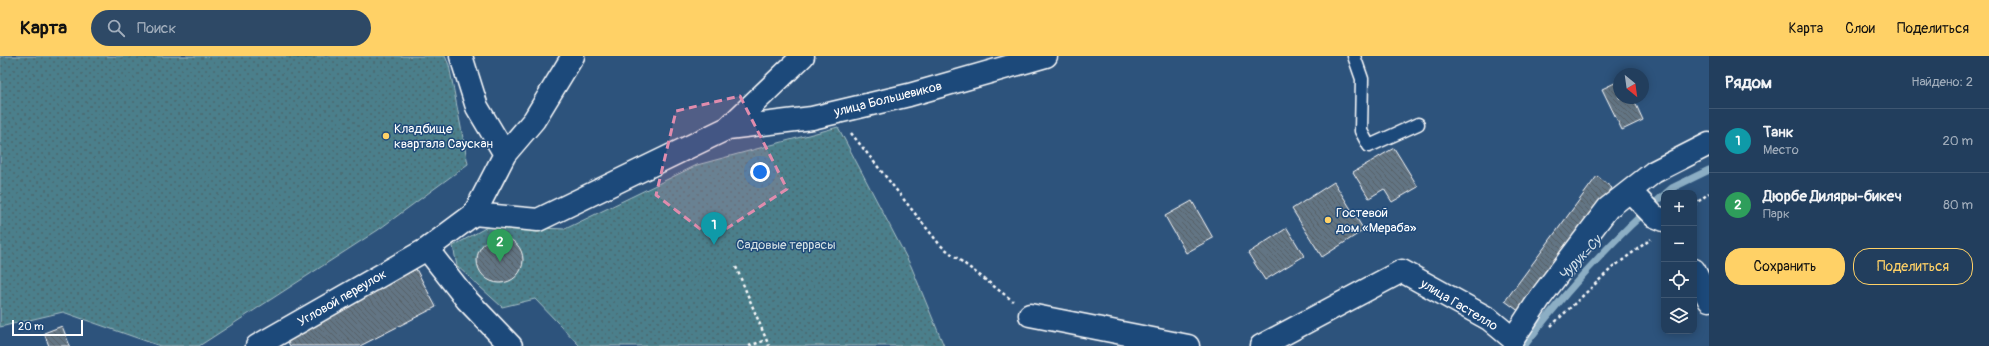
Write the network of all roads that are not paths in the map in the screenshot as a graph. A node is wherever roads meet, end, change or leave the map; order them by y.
1 (461, 56) edge
2 (573, 56) edge
3 (803, 56) edge
4 (1046, 56) edge
5 (1354, 56) edge
6 (1418, 124) dead end
7 (728, 128) junction
8 (1709, 144) edge
9 (505, 154) junction
10 (1634, 195) junction
11 (474, 214) junction
12 (1657, 225) edge
13 (427, 249) junction
14 (1697, 276) edge
15 (1709, 300) edge
16 (1030, 315) road end
17 (269, 343) edge
18 (511, 346) edge
19 (1188, 346) edge
20 (1261, 346) edge

1 - 9 street
2 - 9 street
3 - 7 street
4 - 7 street, улица Большевиков
5 - 6 lane
7 - 11 street
8 - 10 street, улица Гастелло
9 - 11 street
10 - 12 street
10 - 20 street, улица Гастелло
11 - 13 street, Угловой переулок
13 - 17 street, Угловой переулок
13 - 18 street
14 - 15 street
16 - 19 street

